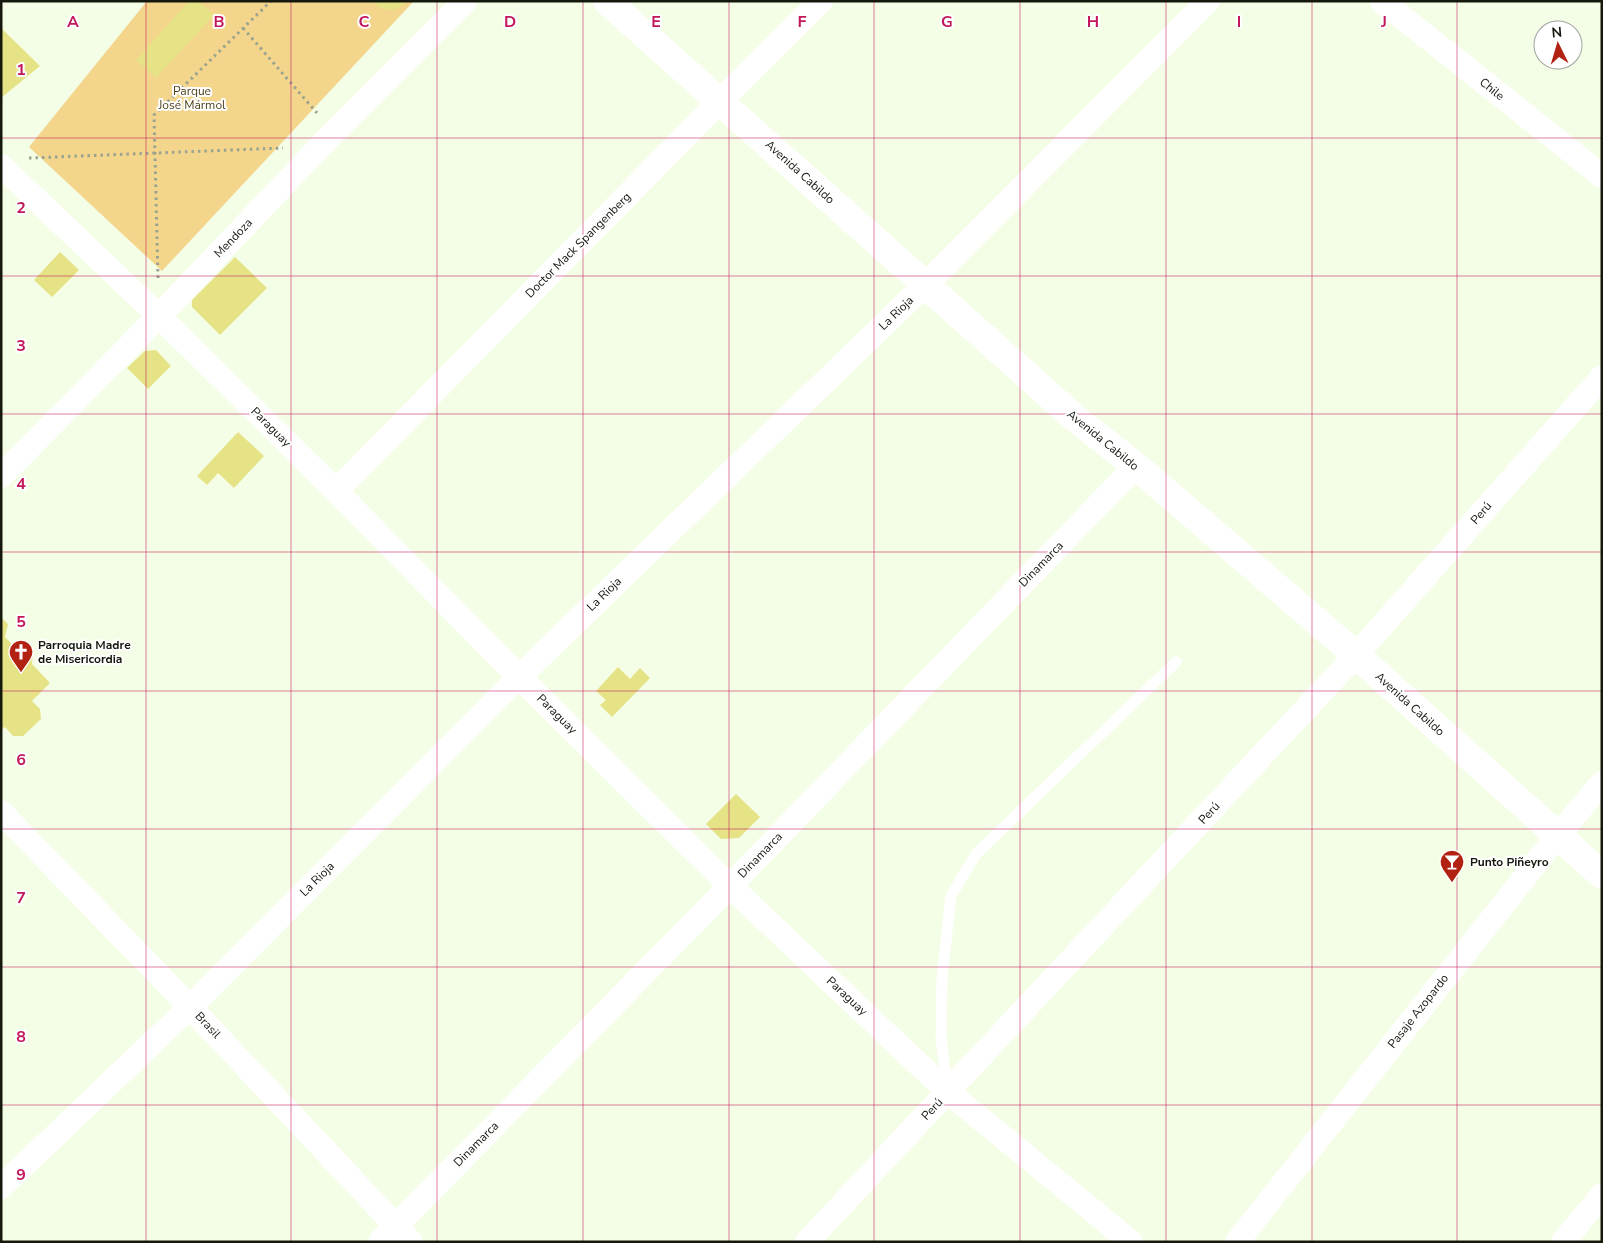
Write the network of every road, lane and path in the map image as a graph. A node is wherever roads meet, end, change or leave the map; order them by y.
1 (271, 1) edge
2 (466, 1) edge
3 (607, 1) edge
4 (821, 1) edge
5 (1208, 1) edge
6 (1382, 1) edge
7 (243, 28) junction
8 (720, 101) junction
9 (327, 140) junction
10 (155, 153) junction
11 (11, 162) edge
12 (1602, 176) edge
13 (924, 285) junction
14 (159, 316) junction
15 (1602, 376) edge
16 (1136, 466) junction
17 (1, 476) edge
18 (336, 491) junction
19 (1356, 655) junction
20 (1176, 662) dead end
21 (519, 677) junction
22 (1602, 783) edge
23 (1, 812) edge
24 (1558, 835) junction
25 (1602, 875) edge
26 (730, 886) junction
27 (190, 1007) junction
28 (948, 1092) junction
29 (1, 1187) edge
30 (1602, 1195) edge
31 (396, 1236) edge
32 (807, 1242) edge
33 (1131, 1242) edge
34 (1237, 1242) edge
35 (1563, 1242) edge

1 - 7 path
2 - 9 street, Mendoza
3 - 8 street, Avenida Cabildo
4 - 8 street, Doctor Mack Spangenberg
5 - 13 street, La Rioja
6 - 12 street, Chile
7 - 9 path
7 - 10 path
8 - 13 street, Avenida Cabildo
8 - 18 street, Doctor Mack Spangenberg
9 - 10 path
9 - 14 street, Mendoza
10 - 11 path
10 - 14 path
11 - 14 street, Paraguay
13 - 16 street, Avenida Cabildo
13 - 21 street, La Rioja
14 - 17 street, Mendoza
14 - 18 street, Paraguay
15 - 19 street, Perú
16 - 19 street, Avenida Cabildo
16 - 26 street, Dinamarca
18 - 21 street, Paraguay
19 - 24 street, Avenida Cabildo
19 - 28 street, Perú
20 - 28 lane
21 - 26 street, Paraguay
21 - 27 street, La Rioja
22 - 24 street, Pasaje Azopardo
23 - 27 street, Brasil
24 - 25 street, Avenida Cabildo
24 - 34 street, Pasaje Azopardo
26 - 28 street, Paraguay
26 - 31 street, Dinamarca
27 - 29 street, La Rioja
27 - 31 street, Brasil
28 - 32 street, Perú
28 - 33 street, Paraguay
30 - 35 street

